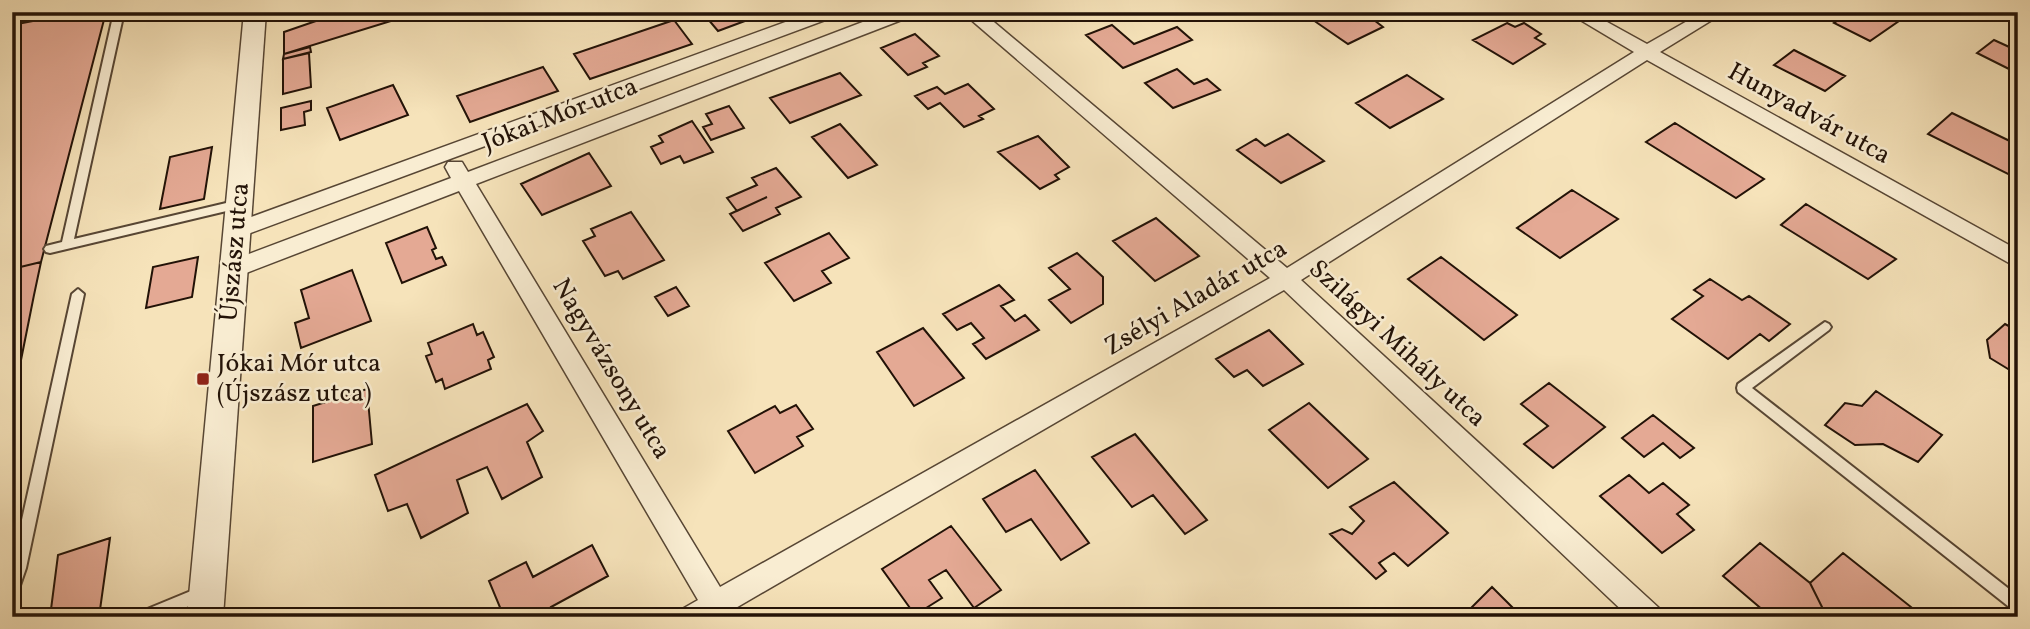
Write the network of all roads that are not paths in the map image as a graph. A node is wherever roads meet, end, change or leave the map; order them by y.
1 (22, 12) edge
2 (119, 12) edge
3 (254, 12) edge
4 (830, 12) edge
5 (906, 12) edge
6 (971, 12) edge
7 (1576, 12) edge
8 (1716, 12) edge
9 (12, 14) edge
10 (1645, 52) junction
11 (445, 154) junction
12 (464, 179) junction
13 (238, 217) junction
14 (67, 245) junction
15 (50, 249) dead end
16 (2018, 260) edge
17 (233, 269) junction
18 (1286, 279) junction
19 (78, 294) dead end
20 (1825, 327) dead end
21 (12, 589) edge
22 (206, 604) edge
23 (2018, 605) edge
24 (720, 611) edge
25 (145, 617) edge
26 (694, 617) edge
27 (1649, 617) edge

1 - 9 lane
2 - 14 lane
3 - 13 street, Újszász utca
4 - 11 street, Jókai Mór utca
5 - 12 street, Jókai Mór utca
6 - 18 street, Szilágyi Mihály utca
7 - 10 street, Hunyadvár utca
8 - 10 street, Zsélyi Aladár utca
10 - 16 street, Hunyadvár utca
10 - 18 street, Zsélyi Aladár utca
11 - 12 street, Nagyvázsony utca
11 - 13 street, Jókai Mór utca
12 - 17 street, Jókai Mór utca
12 - 24 street, Nagyvázsony utca
13 - 14 lane
13 - 17 street, Újszász utca
14 - 15 lane
17 - 22 street, Újszász utca
18 - 24 street, Zsélyi Aladár utca
18 - 27 street, Szilágyi Mihály utca
19 - 21 lane
20 - 23 lane
22 - 25 lane
24 - 26 street, Zsélyi Aladár utca

